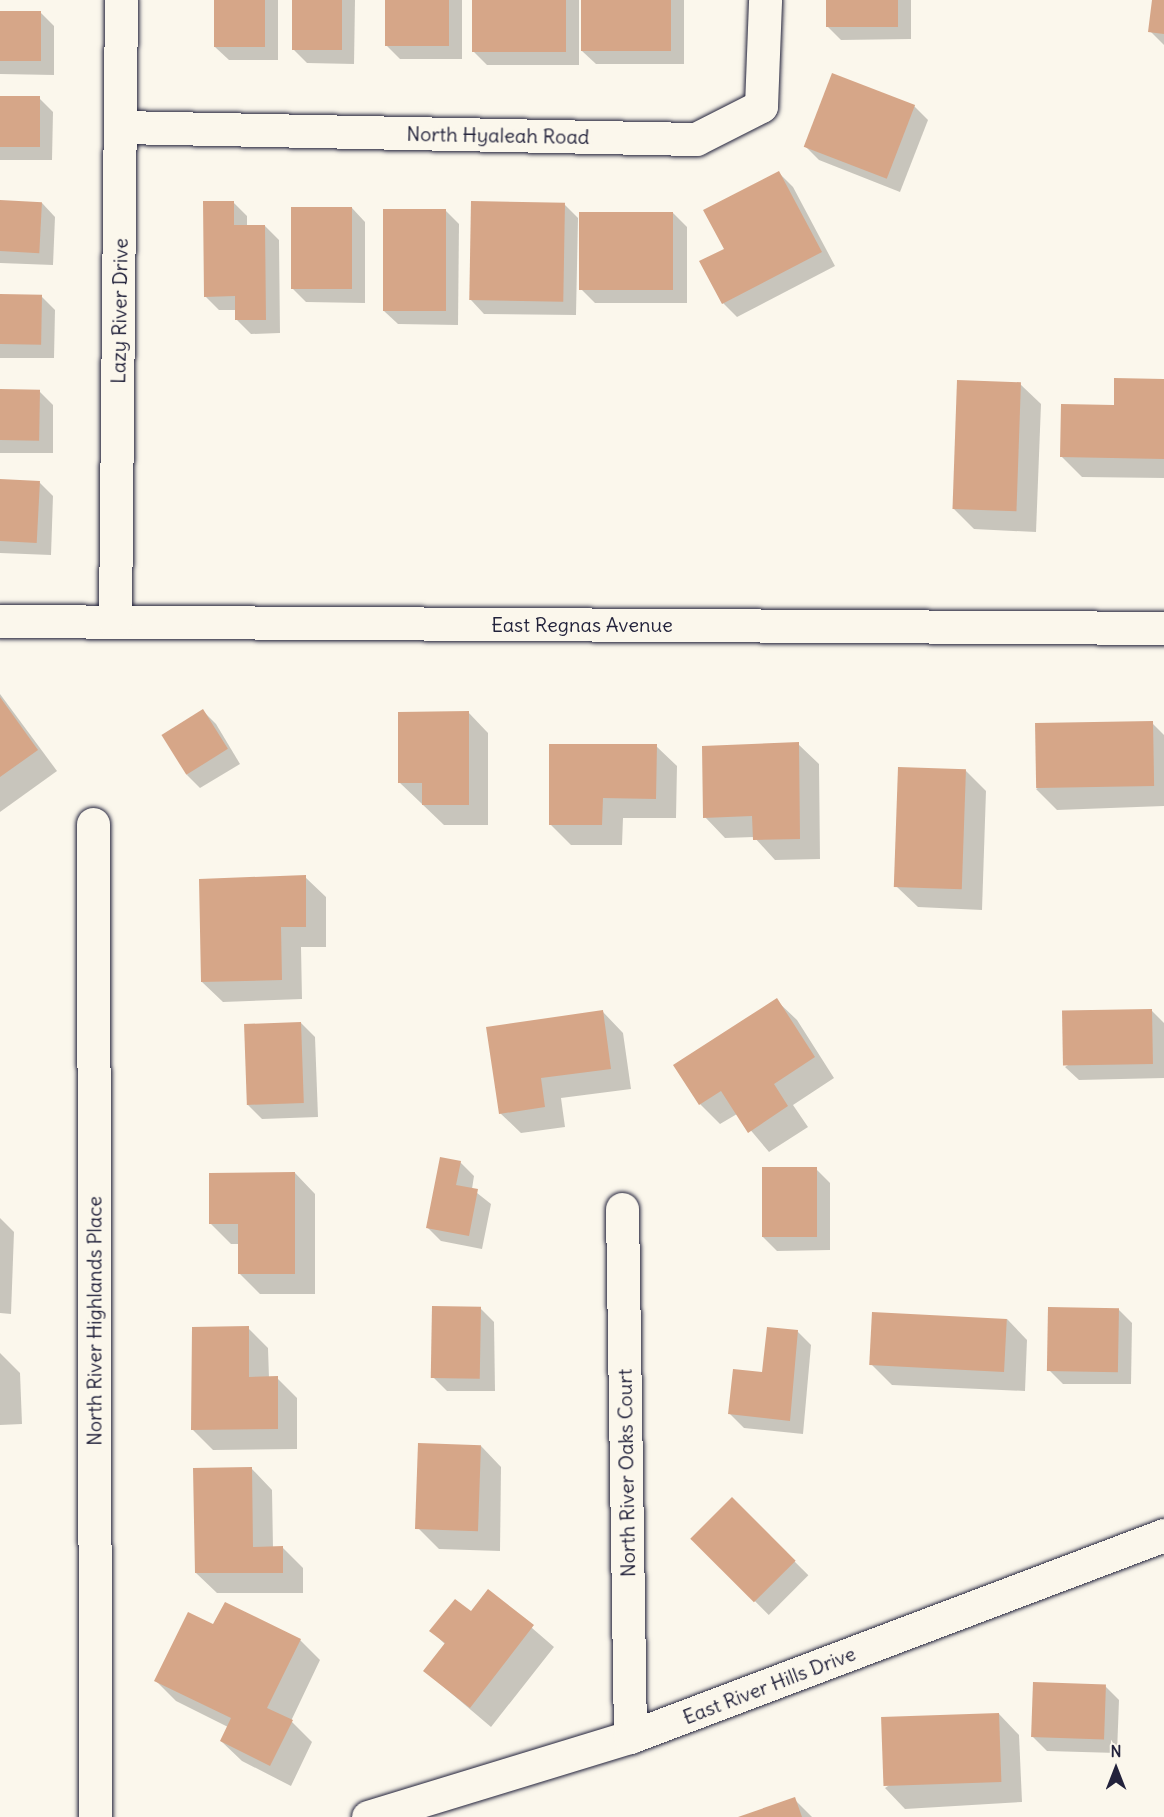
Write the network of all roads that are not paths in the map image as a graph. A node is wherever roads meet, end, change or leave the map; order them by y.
1 (122, 0) edge
2 (765, 0) edge
3 (121, 127) junction
4 (0, 621) edge
5 (115, 621) junction
6 (1164, 628) edge
7 (93, 824) dead end
8 (622, 1209) dead end
9 (1164, 1535) edge
10 (630, 1737) junction
11 (95, 1817) edge
12 (368, 1817) edge

1 - 3 street, Lazy River Drive
2 - 3 street, North Hyaleah Road
3 - 5 street, Lazy River Drive
4 - 5 street, East Regnas Avenue
5 - 6 street, East Regnas Avenue
7 - 11 street, North River Highlands Place
8 - 10 street, North River Oaks Court
9 - 10 street, East River Hills Drive
10 - 12 street, East River Hills Drive

